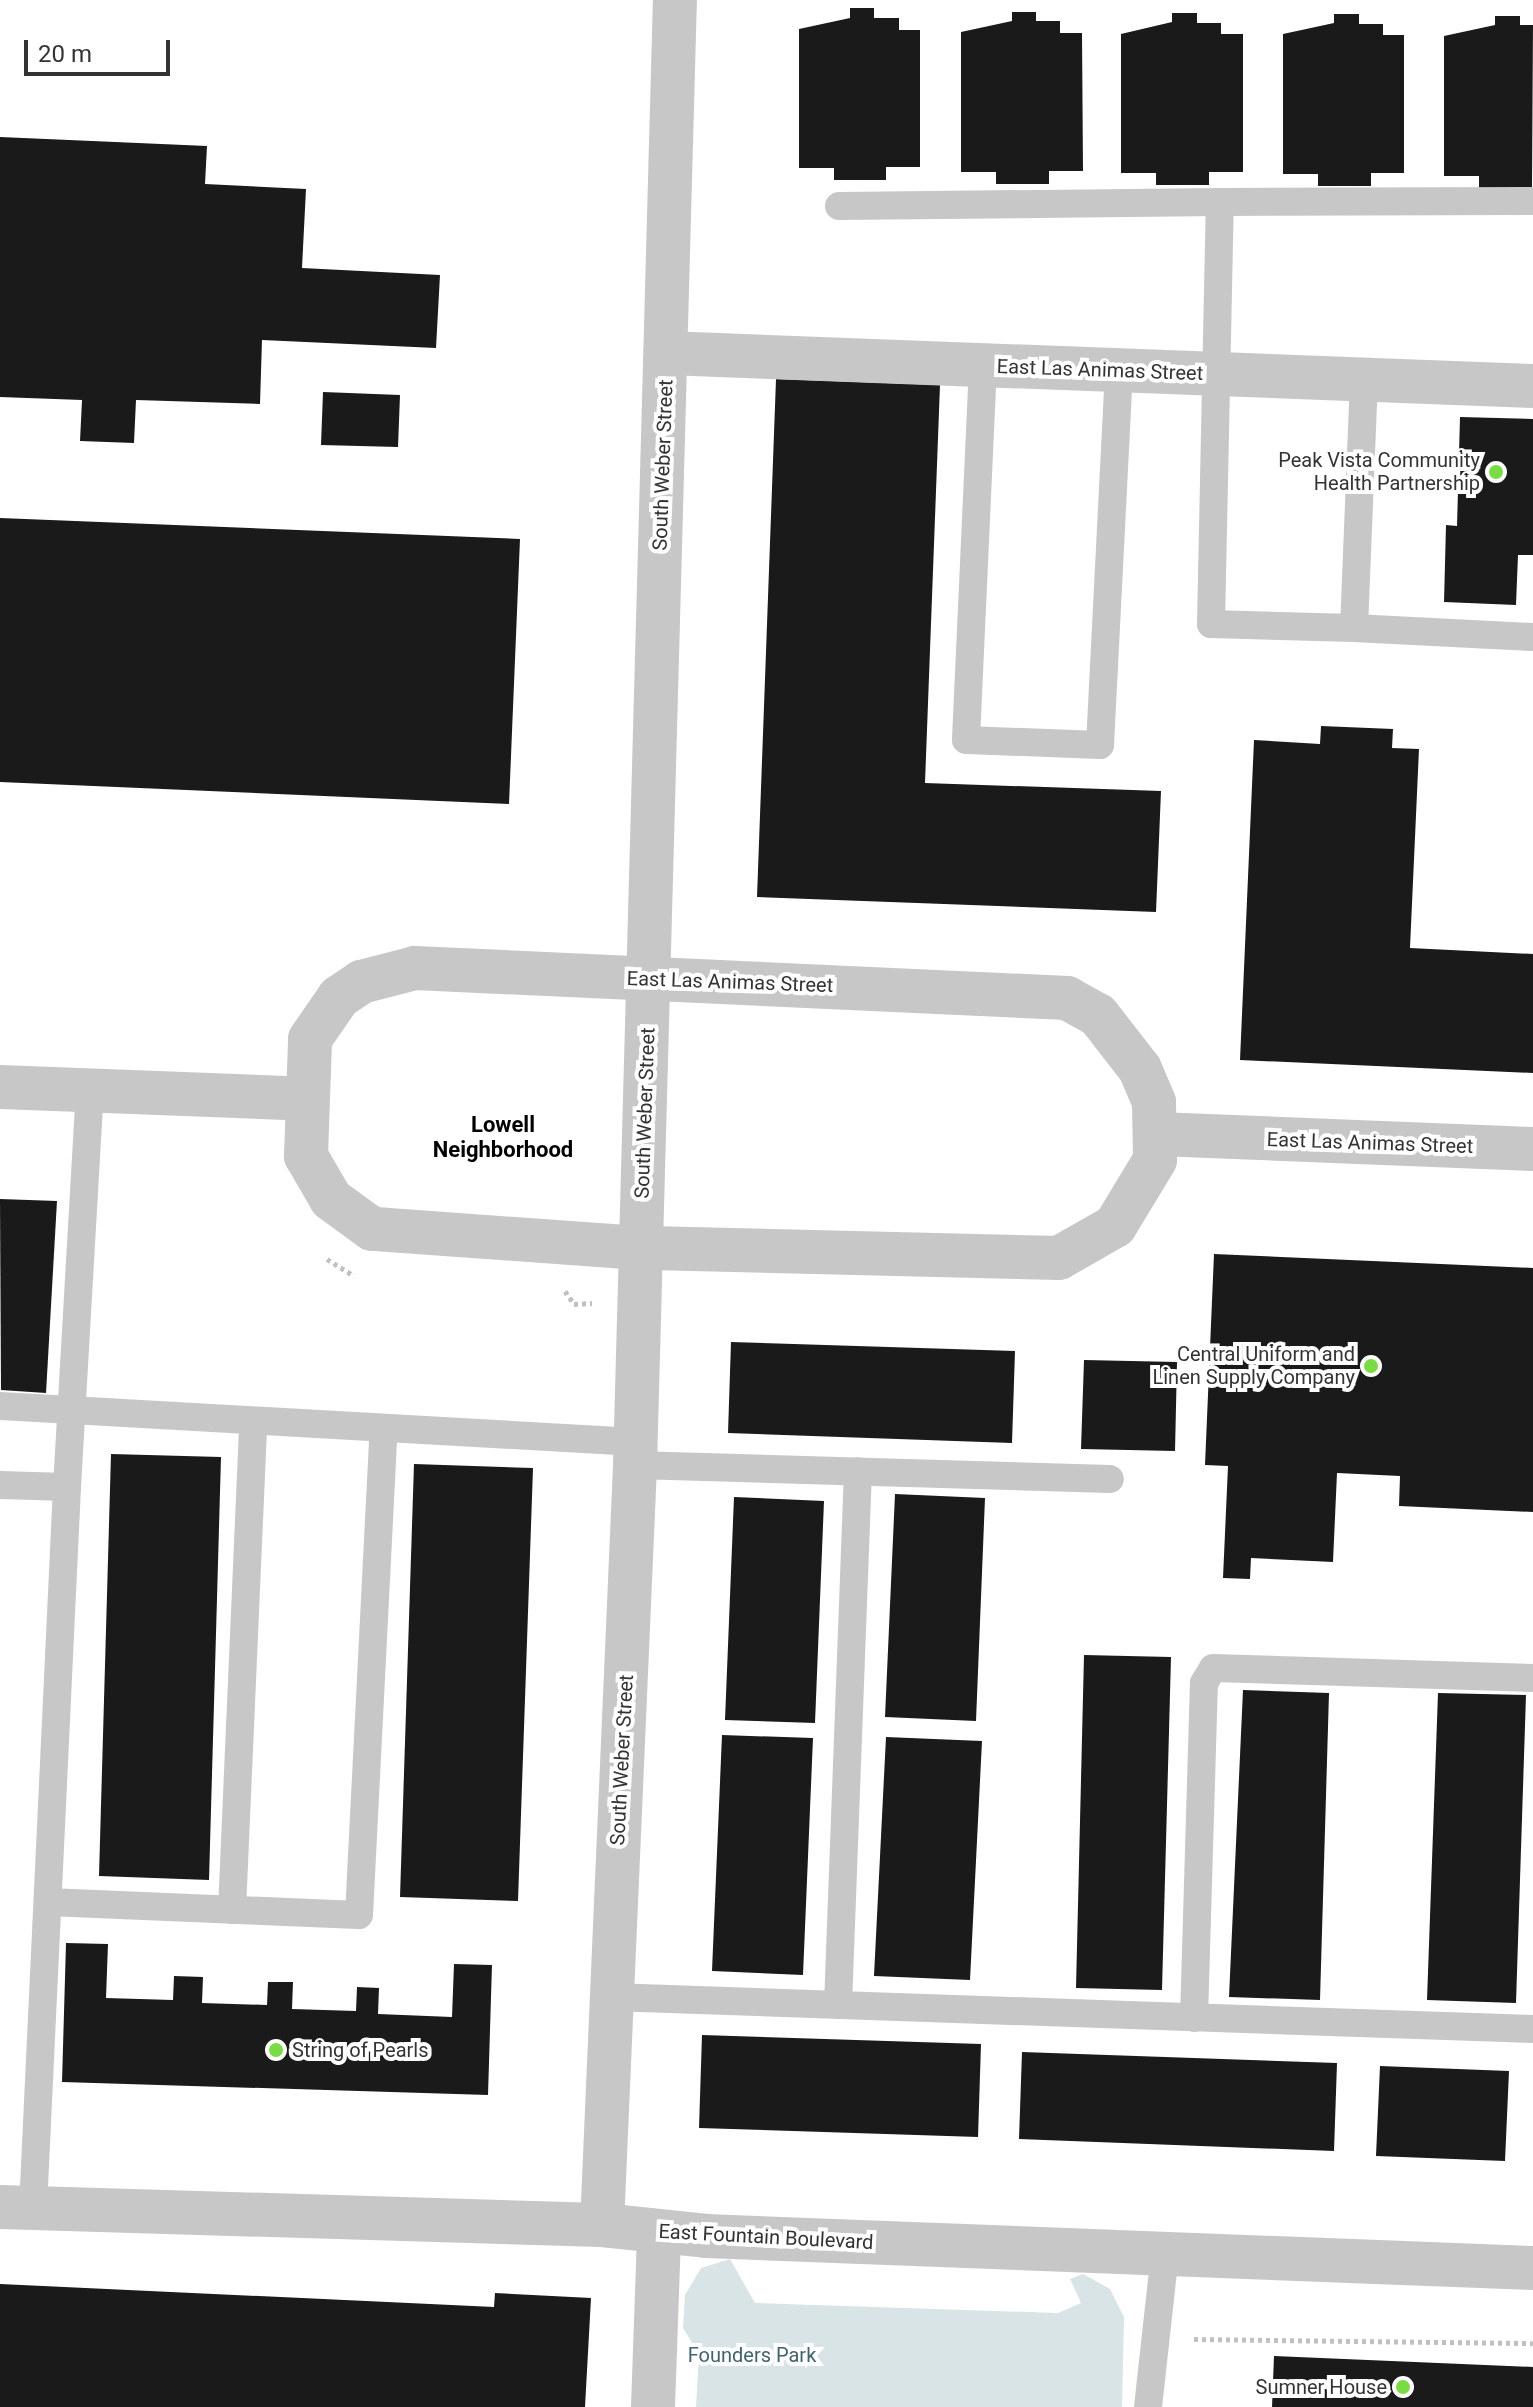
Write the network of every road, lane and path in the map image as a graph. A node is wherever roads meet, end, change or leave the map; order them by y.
1 (675, 0) edge
2 (1533, 201) edge
3 (1220, 202) junction
4 (839, 206) dead end
5 (666, 353) junction
6 (983, 365) junction
7 (1119, 370) junction
8 (1219, 374) junction
9 (1364, 379) junction
10 (1533, 386) edge
11 (1354, 628) junction
12 (1533, 637) edge
13 (650, 980) junction
14 (0, 1087) edge
15 (90, 1091) junction
16 (306, 1099) junction
17 (1158, 1134) junction
18 (1533, 1149) edge
19 (640, 1248) junction
20 (0, 1406) edge
21 (75, 1414) junction
22 (253, 1423) junction
23 (384, 1429) junction
24 (635, 1454) junction
25 (858, 1471) junction
26 (1110, 1479) dead end
27 (0, 1485) edge
28 (67, 1487) junction
29 (1533, 1678) edge
30 (48, 1902) junction
31 (232, 1910) junction
32 (611, 1997) junction
33 (838, 2005) junction
34 (1194, 2018) junction
35 (1533, 2029) edge
36 (17, 2208) edge
37 (602, 2225) junction
38 (659, 2233) junction
39 (1165, 2254) junction
40 (1533, 2268) edge
41 (1175, 2339) dead end
42 (1533, 2343) edge
43 (653, 2407) edge
44 (1148, 2407) edge

1 - 5 street, South Weber Street
2 - 3 lane
3 - 4 lane
3 - 8 lane
5 - 6 street, East Las Animas Street
5 - 13 street, South Weber Street
6 - 7 street, East Las Animas Street
6 - 7 lane
7 - 8 street, East Las Animas Street
8 - 9 street, East Las Animas Street
8 - 11 lane
9 - 10 street, East Las Animas Street
9 - 11 lane
11 - 12 lane
13 - 16 street, East Las Animas Street
13 - 17 street, East Las Animas Street
13 - 19 street, South Weber Street
14 - 15 street
15 - 16 street
15 - 21 lane
16 - 19 street, East Las Animas Street
17 - 18 street, East Las Animas Street
17 - 19 street, East Las Animas Street
19 - 24 street, South Weber Street
20 - 21 lane
21 - 22 lane
21 - 28 lane
22 - 23 lane
22 - 31 lane
23 - 24 lane
23 - 31 lane
24 - 25 lane
24 - 32 street, South Weber Street
25 - 26 lane
25 - 33 lane
27 - 28 lane
28 - 30 lane
29 - 34 lane
30 - 31 lane
30 - 36 lane
32 - 33 lane
32 - 37 street, South Weber Street
33 - 34 lane
34 - 35 lane
36 - 37 street, East Fountain Boulevard
37 - 38 street, East Fountain Boulevard
38 - 39 street, East Fountain Boulevard
38 - 43 street
39 - 40 street, East Fountain Boulevard
39 - 44 lane
41 - 42 path

